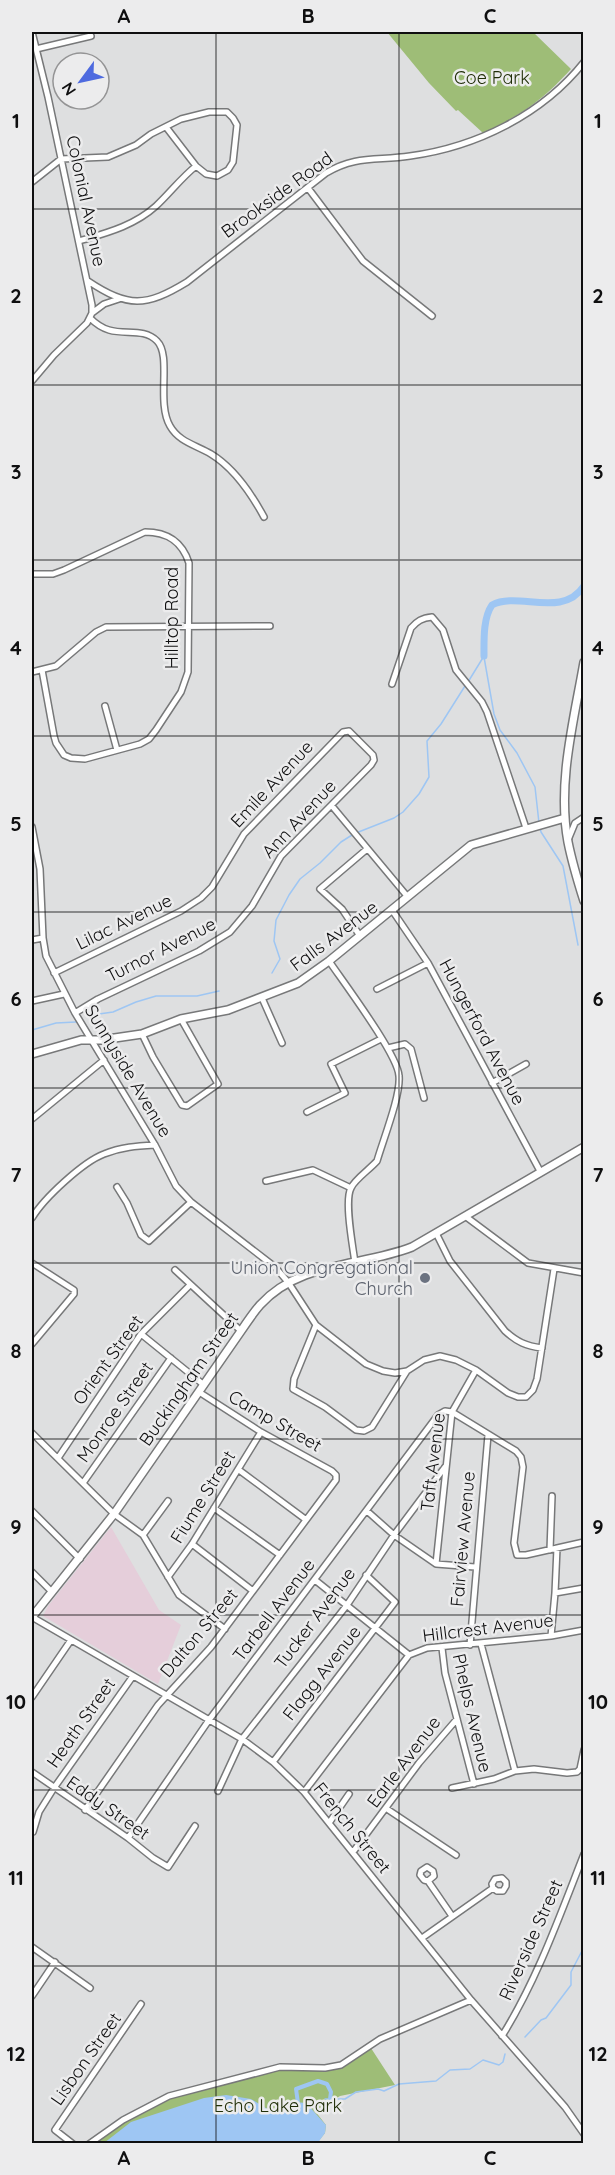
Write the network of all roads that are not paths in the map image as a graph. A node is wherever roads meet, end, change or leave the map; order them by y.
1 (32, 32) edge
2 (91, 36) dead end
3 (36, 49) junction
4 (584, 62) edge
5 (166, 127) junction
6 (61, 159) junction
7 (196, 166) junction
8 (32, 182) edge
9 (308, 188) junction
10 (79, 241) junction
11 (88, 281) junction
12 (119, 299) junction
13 (91, 316) junction
14 (432, 316) dead end
15 (32, 381) edge
16 (264, 517) dead end
17 (32, 574) edge
18 (189, 626) junction
19 (270, 626) dead end
20 (584, 662) edge
21 (42, 670) junction
22 (32, 672) edge
23 (392, 684) dead end
24 (105, 706) dead end
25 (346, 730) joint
26 (117, 750) junction
27 (332, 806) junction
28 (584, 817) edge
29 (566, 818) junction
30 (32, 827) edge
31 (529, 827) junction
32 (568, 842) junction
33 (367, 849) junction
34 (206, 894) joint
35 (407, 896) junction
36 (584, 901) edge
37 (392, 910) junction
38 (230, 932) joint
39 (360, 936) junction
40 (43, 938) junction
41 (32, 940) edge
42 (329, 961) junction
43 (428, 963) junction
44 (54, 973) junction
45 (377, 990) dead end
46 (64, 994) junction
47 (262, 998) junction
48 (32, 1001) edge
49 (75, 1013) junction
50 (181, 1019) junction
51 (142, 1034) junction
52 (381, 1039) junction
53 (92, 1040) junction
54 (282, 1043) dead end
55 (388, 1048) junction
56 (32, 1054) edge
57 (104, 1060) junction
58 (526, 1064) dead end
59 (492, 1083) junction
60 (424, 1098) dead end
61 (306, 1112) dead end
62 (32, 1119) edge
63 (155, 1145) junction
64 (584, 1147) edge
65 (540, 1172) junction
66 (266, 1181) dead end
67 (117, 1187) dead end
68 (351, 1188) junction
69 (191, 1202) junction
70 (465, 1216) junction
71 (32, 1218) edge
72 (436, 1233) junction
73 (32, 1263) edge
74 (355, 1263) junction
75 (554, 1269) junction
76 (175, 1270) dead end
77 (583, 1271) edge
78 (288, 1282) junction
79 (190, 1285) junction
80 (316, 1325) junction
81 (241, 1331) junction
82 (141, 1334) junction
83 (32, 1344) edge
84 (542, 1348) junction
85 (171, 1358) junction
86 (476, 1370) junction
87 (406, 1371) junction
88 (204, 1385) junction
89 (199, 1392) junction
90 (452, 1412) junction
91 (261, 1432) junction
92 (32, 1433) edge
93 (488, 1435) junction
94 (58, 1458) junction
95 (445, 1467) junction
96 (239, 1470) junction
97 (336, 1475) joint
98 (83, 1483) junction
99 (552, 1496) dead end
100 (168, 1501) dead end
101 (214, 1508) junction
102 (32, 1511) edge
103 (367, 1511) junction
104 (114, 1514) junction
105 (305, 1519) junction
106 (143, 1535) junction
107 (394, 1535) junction
108 (584, 1542) edge
109 (192, 1544) junction
110 (554, 1549) junction
111 (280, 1555) junction
112 (80, 1559) junction
113 (436, 1564) junction
114 (475, 1567) junction
115 (32, 1572) edge
116 (366, 1575) junction
117 (168, 1577) junction
118 (315, 1580) junction
119 (584, 1588) edge
120 (253, 1591) junction
121 (52, 1592) junction
122 (555, 1593) junction
123 (347, 1605) junction
124 (32, 1617) edge
125 (225, 1629) junction
126 (375, 1629) junction
127 (584, 1630) edge
128 (551, 1636) junction
129 (71, 1640) junction
130 (481, 1644) junction
131 (470, 1645) junction
132 (442, 1648) junction
133 (409, 1655) junction
134 (133, 1676) junction
135 (167, 1694) junction
136 (32, 1696) edge
137 (457, 1719) junction
138 (209, 1720) junction
139 (242, 1739) junction
140 (584, 1750) edge
141 (273, 1762) junction
142 (515, 1771) junction
143 (32, 1772) edge
144 (474, 1784) junction
145 (54, 1788) junction
146 (452, 1788) dead end
147 (218, 1791) dead end
148 (304, 1792) junction
149 (349, 1794) dead end
150 (387, 1809) junction
151 (85, 1810) junction
152 (328, 1823) junction
153 (195, 1826) dead end
154 (33, 1832) edge
155 (128, 1838) junction
156 (353, 1852) junction
157 (584, 1854) edge
158 (456, 1855) dead end
159 (428, 1881) dead end
160 (493, 1888) dead end
161 (452, 1916) junction
162 (422, 1938) junction
163 (32, 1947) edge
164 (55, 1962) junction
165 (90, 1988) dead end
166 (32, 1996) edge
167 (471, 2000) junction
168 (141, 2004) dead end
169 (502, 2036) junction
170 (584, 2134) edge
171 (73, 2144) edge
172 (88, 2144) edge

1 - 3 street, Colonial Avenue
2 - 3 street
3 - 6 street, Colonial Avenue
4 - 9 street, Brookside Road
5 - 6 street
5 - 7 street
5 - 7 street
6 - 8 street
6 - 10 street, Colonial Avenue
7 - 10 street
9 - 12 street, Brookside Road
9 - 14 street
10 - 11 street, Colonial Avenue
11 - 12 street, Brookside Road
11 - 13 street, Colonial Avenue
12 - 13 street, Brookside Road
13 - 15 street
13 - 16 street
17 - 18 street, Hilltop Road
18 - 19 street
18 - 21 street
18 - 26 street, Hilltop Road
20 - 29 main road
21 - 22 street
21 - 26 street, Hilltop Road
23 - 31 street
24 - 26 street
25 - 27 street, Ann Avenue
25 - 34 street, Emile Avenue
27 - 33 street
27 - 38 street, Ann Avenue
28 - 32 street
29 - 31 main road, Falls Avenue
29 - 32 main road
30 - 40 street, Sunnyside Avenue
31 - 35 main road, Falls Avenue
32 - 36 main road
33 - 35 street
33 - 39 street
34 - 44 street, Lilac Avenue
35 - 37 main road, Falls Avenue
37 - 39 main road, Falls Avenue
37 - 43 street, Hungerford Avenue
38 - 49 street, Turnor Avenue
39 - 42 main road, Falls Avenue
40 - 41 street
40 - 44 street, Sunnyside Avenue
42 - 47 main road, Falls Avenue
42 - 52 street
43 - 45 street
43 - 59 street, Hungerford Avenue
44 - 46 street, Sunnyside Avenue
46 - 48 street
46 - 49 street, Sunnyside Avenue
47 - 50 main road, Falls Avenue
47 - 54 street
49 - 53 street, Sunnyside Avenue
50 - 51 main road, Falls Avenue
50 - 51 street
51 - 53 main road, Falls Avenue
52 - 55 street
52 - 61 street
53 - 56 main road, Falls Avenue
53 - 57 street, Sunnyside Avenue
55 - 60 street
55 - 68 street
57 - 62 street
57 - 63 street, Sunnyside Avenue
58 - 59 street
59 - 65 street, Hungerford Avenue
63 - 69 street, Sunnyside Avenue
63 - 71 street
64 - 65 main road, Buckingham Street
65 - 70 main road, Buckingham Street
66 - 68 street
67 - 69 street
68 - 74 street
69 - 78 street, Sunnyside Avenue
70 - 72 main road, Buckingham Street
70 - 75 street
72 - 74 main road, Buckingham Street
72 - 84 street
73 - 83 street
74 - 78 main road, Buckingham Street
75 - 77 street
75 - 84 street
76 - 79 street
78 - 80 street, Sunnyside Avenue
78 - 81 main road, Buckingham Street
79 - 81 street
79 - 82 street, Orient Street
80 - 87 street, Sunnyside Avenue
80 - 87 street
81 - 88 main road, Buckingham Street
82 - 85 street
82 - 94 street, Orient Street
84 - 86 street
85 - 88 street
85 - 98 street, Monroe Street
86 - 87 street
86 - 90 street, Taft Avenue
88 - 89 main road, Buckingham Street
89 - 91 street, Camp Street
89 - 104 main road, Buckingham Street
90 - 93 street
90 - 95 street, Taft Avenue
90 - 103 street, Tarbell Avenue
91 - 96 street, Fiume Street
91 - 97 street, Camp Street
92 - 94 street
93 - 110 street
93 - 114 street, Fairview Avenue
94 - 98 street
95 - 107 street, Tucker Avenue
95 - 113 street, Taft Avenue
96 - 101 street, Fiume Street
96 - 105 street
97 - 105 street, Dalton Street
98 - 104 street
99 - 110 street
100 - 106 street
101 - 109 street, Fiume Street
101 - 111 street
102 - 112 street
103 - 107 street
103 - 118 street, Tarbell Avenue
104 - 106 street
104 - 112 main road, Buckingham Street
105 - 111 street, Dalton Street
106 - 117 street
107 - 113 street
107 - 116 street, Tucker Avenue
108 - 110 street
109 - 117 street, Fiume Street
109 - 120 street
110 - 122 street
111 - 120 street, Dalton Street
112 - 121 main road, Buckingham Street
113 - 114 street
114 - 131 street, Fairview Avenue
115 - 121 street
116 - 123 street, Tucker Avenue
116 - 126 street, Flagg Avenue
117 - 125 street
118 - 123 street, Hillcrest Avenue
118 - 138 street, Tarbell Avenue
119 - 122 street
120 - 125 street, Dalton Street
121 - 124 main road, Buckingham Street
122 - 128 street
123 - 126 street, Hillcrest Avenue
123 - 139 street, Tucker Avenue
124 - 129 street, French Street
125 - 135 street, Dalton Street
126 - 133 street, Hillcrest Avenue
126 - 141 street, Flagg Avenue
127 - 128 street, Hillcrest Avenue
128 - 130 street, Hillcrest Avenue
129 - 134 street, French Street
129 - 136 street
130 - 131 street, Hillcrest Avenue
130 - 142 street
131 - 132 street, Hillcrest Avenue
132 - 133 street, Hillcrest Avenue
132 - 137 street, Phelps Avenue
133 - 148 street
134 - 135 street, French Street
134 - 145 street, Heath Street
135 - 138 street, French Street
135 - 151 street, Dalton Street
137 - 144 street, Phelps Avenue
137 - 150 street, Earle Avenue
138 - 139 street, French Street
138 - 155 street, Tarbell Avenue
139 - 141 street, French Street
139 - 147 street, Tucker Avenue
140 - 142 street
141 - 148 street, French Street
142 - 144 street
143 - 145 street, Eddy Street
144 - 146 street
145 - 151 street, Eddy Street
145 - 154 street, Heath Street
148 - 152 street, French Street
149 - 152 street
150 - 156 street, Earle Avenue
150 - 158 street
151 - 155 street, Eddy Street
152 - 156 street, French Street
153 - 155 street, Eddy Street
156 - 162 street, French Street
157 - 169 street, Riverside Street
159 - 161 street
160 - 161 street
161 - 162 street
162 - 167 street, French Street
163 - 164 street
164 - 165 street
164 - 166 street
167 - 169 street, French Street
167 - 172 street
168 - 171 street, Lisbon Street
169 - 170 street, French Street

